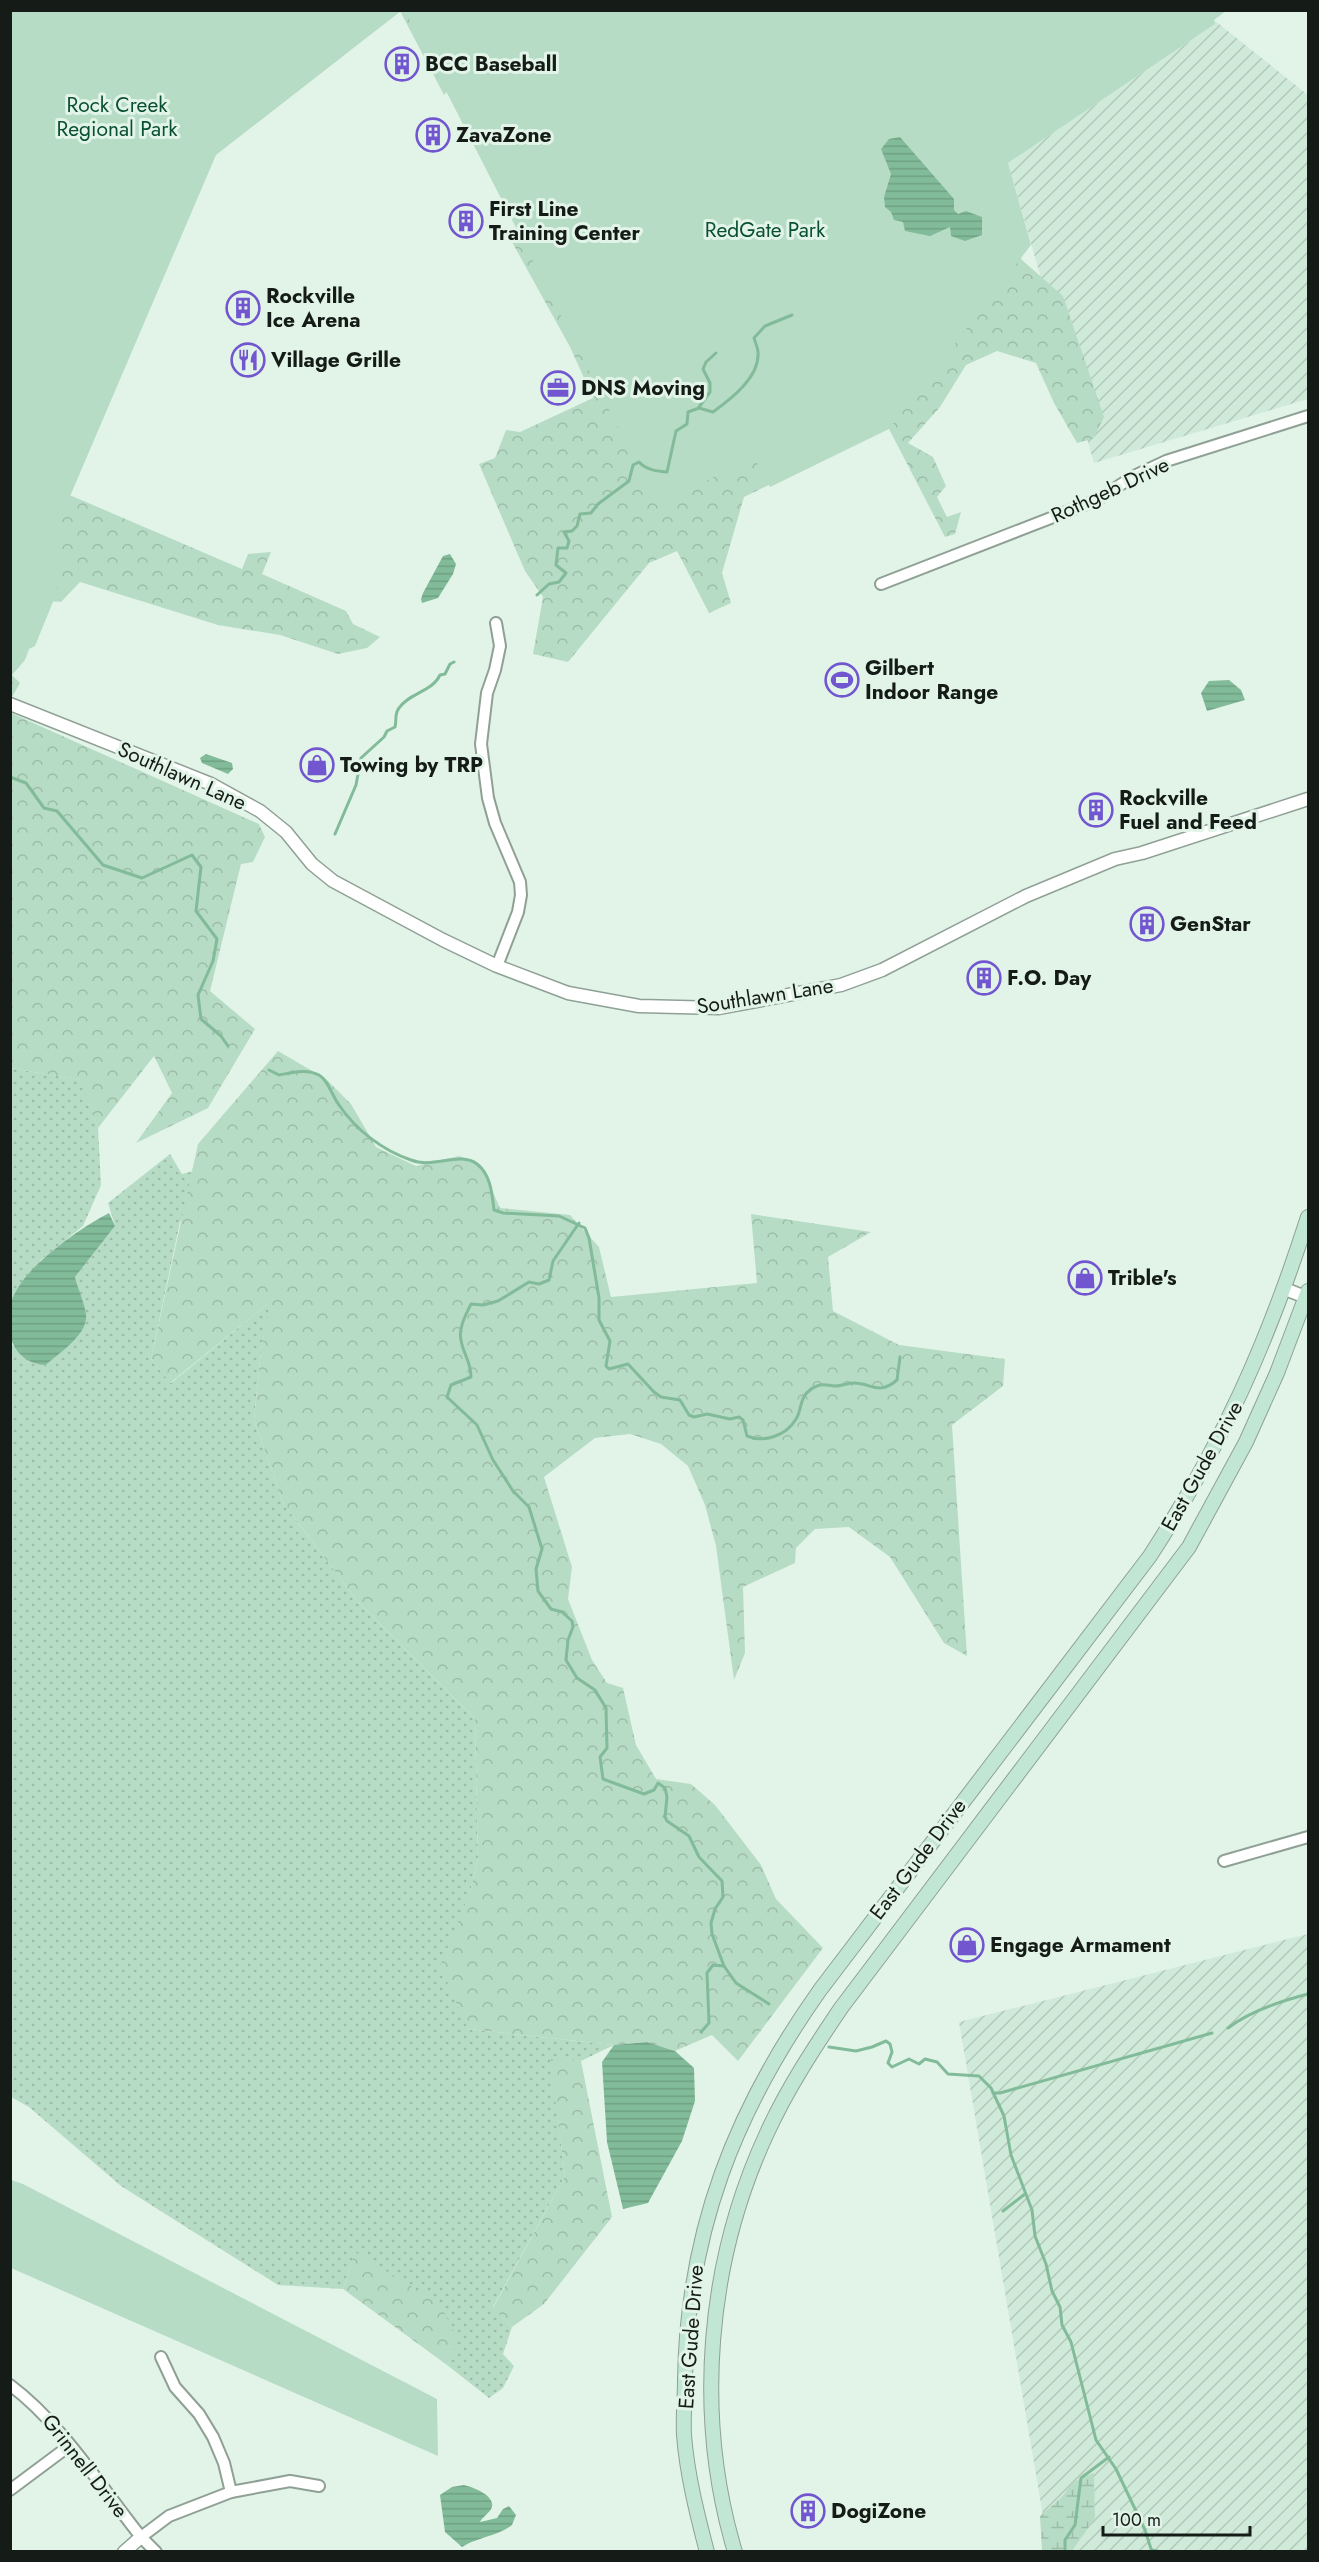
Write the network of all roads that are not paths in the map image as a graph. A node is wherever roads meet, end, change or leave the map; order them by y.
1 (1308, 416) edge
2 (881, 584) dead end
3 (496, 623) dead end
4 (10, 704) edge
5 (1308, 799) edge
6 (496, 966) junction
7 (1308, 1217) edge
8 (1285, 1289) junction
9 (1308, 1296) edge
10 (1308, 1837) edge
11 (1224, 1861) dead end
12 (695, 2261) junction
13 (722, 2266) junction
14 (161, 2357) dead end
15 (10, 2385) edge
16 (69, 2446) junction
17 (319, 2486) dead end
18 (10, 2490) edge
19 (231, 2492) junction
20 (141, 2537) junction
21 (124, 2552) edge
22 (156, 2552) edge
23 (707, 2552) edge
24 (735, 2552) edge

1 - 2 street, Rothgeb Drive
3 - 6 street
4 - 6 street, Southlawn Lane
5 - 6 street, Southlawn Lane
7 - 8 main road, East Gude Drive
8 - 9 street
8 - 12 main road, East Gude Drive
9 - 13 main road, East Gude Drive
10 - 11 street
12 - 13 main road
12 - 23 main road, East Gude Drive
13 - 24 main road, East Gude Drive
14 - 19 street
15 - 16 street, Grinnell Drive
16 - 18 street
16 - 20 street, Grinnell Drive
17 - 19 street
19 - 20 street
20 - 21 street
20 - 22 street, Grinnell Drive

